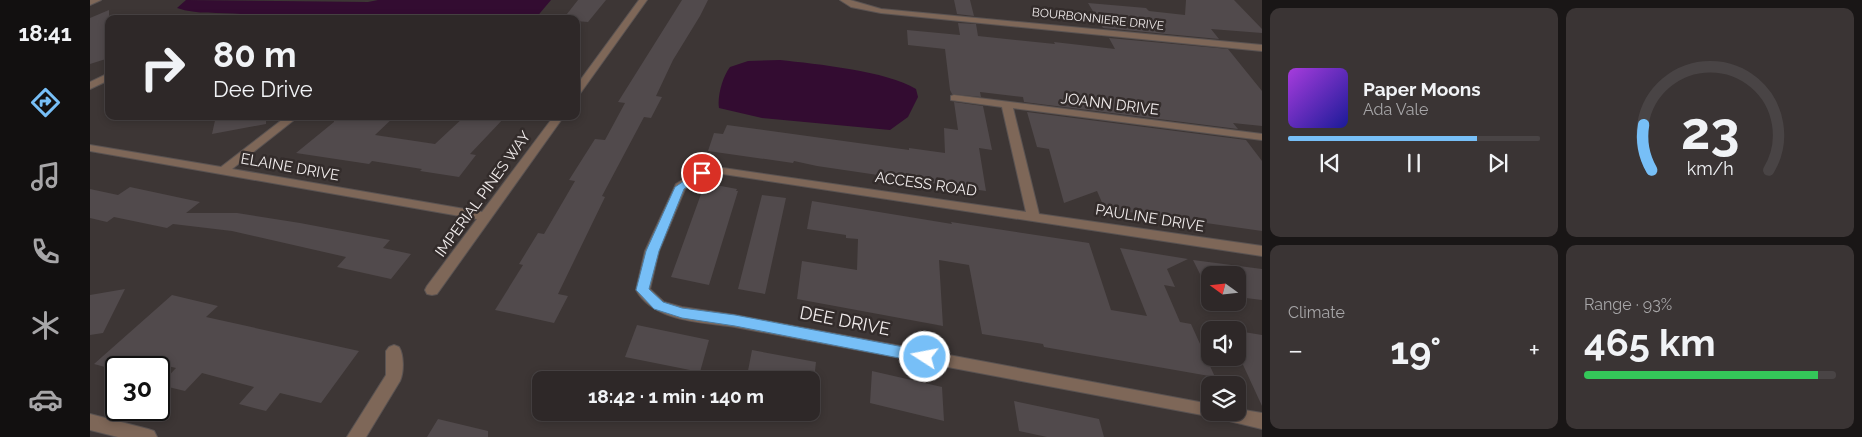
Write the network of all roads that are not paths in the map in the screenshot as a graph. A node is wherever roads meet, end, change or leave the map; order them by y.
1 (97, 0) edge
2 (643, 0) edge
3 (844, 0) edge
4 (90, 3) edge
5 (1262, 48) edge
6 (105, 78) edge
7 (90, 86) edge
8 (580, 87) edge
9 (954, 98) dead end
10 (1007, 106) junction
11 (289, 120) edge
12 (556, 120) edge
13 (1262, 137) edge
14 (90, 148) edge
15 (223, 171) junction
16 (702, 173) joint
17 (1033, 216) junction
18 (486, 217) junction
19 (1262, 251) edge
20 (432, 290) dead end
21 (394, 352) dead end
22 (1201, 409) edge
23 (1246, 418) edge
24 (1262, 421) edge
25 (90, 422) edge
26 (148, 437) edge
27 (356, 437) edge

1 - 4 street
2 - 8 street
3 - 5 street, BOURBONNIERE DRIVE
6 - 7 street
9 - 10 street, JOANN DRIVE
10 - 13 street, JOANN DRIVE
10 - 17 street
11 - 15 street
12 - 18 street, IMPERIAL PINES WAY
14 - 15 street, ELAINE DRIVE
15 - 18 street, ELAINE DRIVE
16 - 17 street, ACCESS ROAD
16 - 22 street, DEE DRIVE
17 - 19 street, PAULINE DRIVE
18 - 20 street, IMPERIAL PINES WAY
21 - 27 street
23 - 24 street
25 - 26 street

